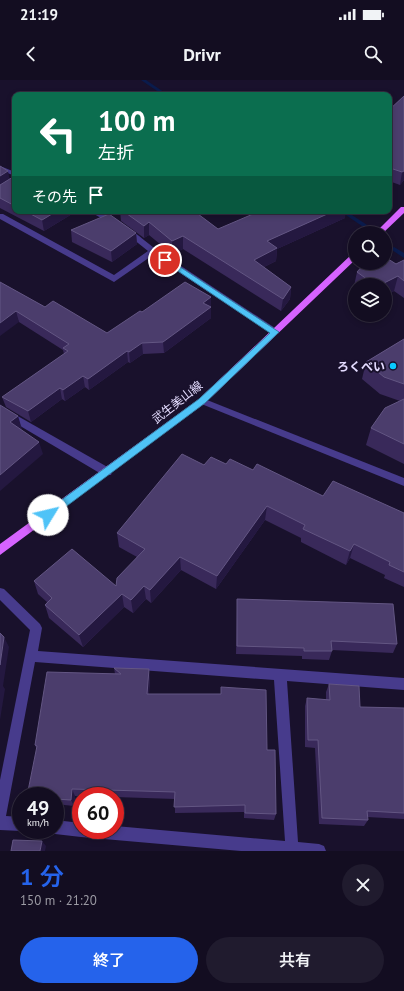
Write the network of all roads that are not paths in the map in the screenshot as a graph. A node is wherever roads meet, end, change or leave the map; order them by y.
1 (0, 168) edge
2 (12, 173) edge
3 (404, 209) edge
4 (98, 214) edge
5 (0, 216) edge
6 (386, 226) edge
7 (153, 252) junction
8 (348, 263) edge
9 (275, 332) junction
10 (202, 401) junction
11 (0, 410) edge
12 (107, 472) junction
13 (404, 482) edge
14 (0, 550) edge
15 (0, 593) edge
16 (30, 656) junction
17 (280, 675) junction
18 (404, 684) edge
19 (0, 814) edge
20 (0, 822) edge
21 (12, 823) edge
22 (124, 834) edge
23 (292, 849) junction
24 (319, 851) edge

1 - 2 street
3 - 6 main road
4 - 7 street
5 - 7 street
7 - 9 street
8 - 9 main road, 武生美山線
9 - 10 main road, 武生美山線
10 - 12 main road, 武生美山線
10 - 13 street
11 - 12 street
12 - 14 main road, 武生美山線
15 - 16 street
16 - 17 street
16 - 19 street
17 - 18 street
17 - 23 street
20 - 21 street
22 - 23 street
23 - 24 street

